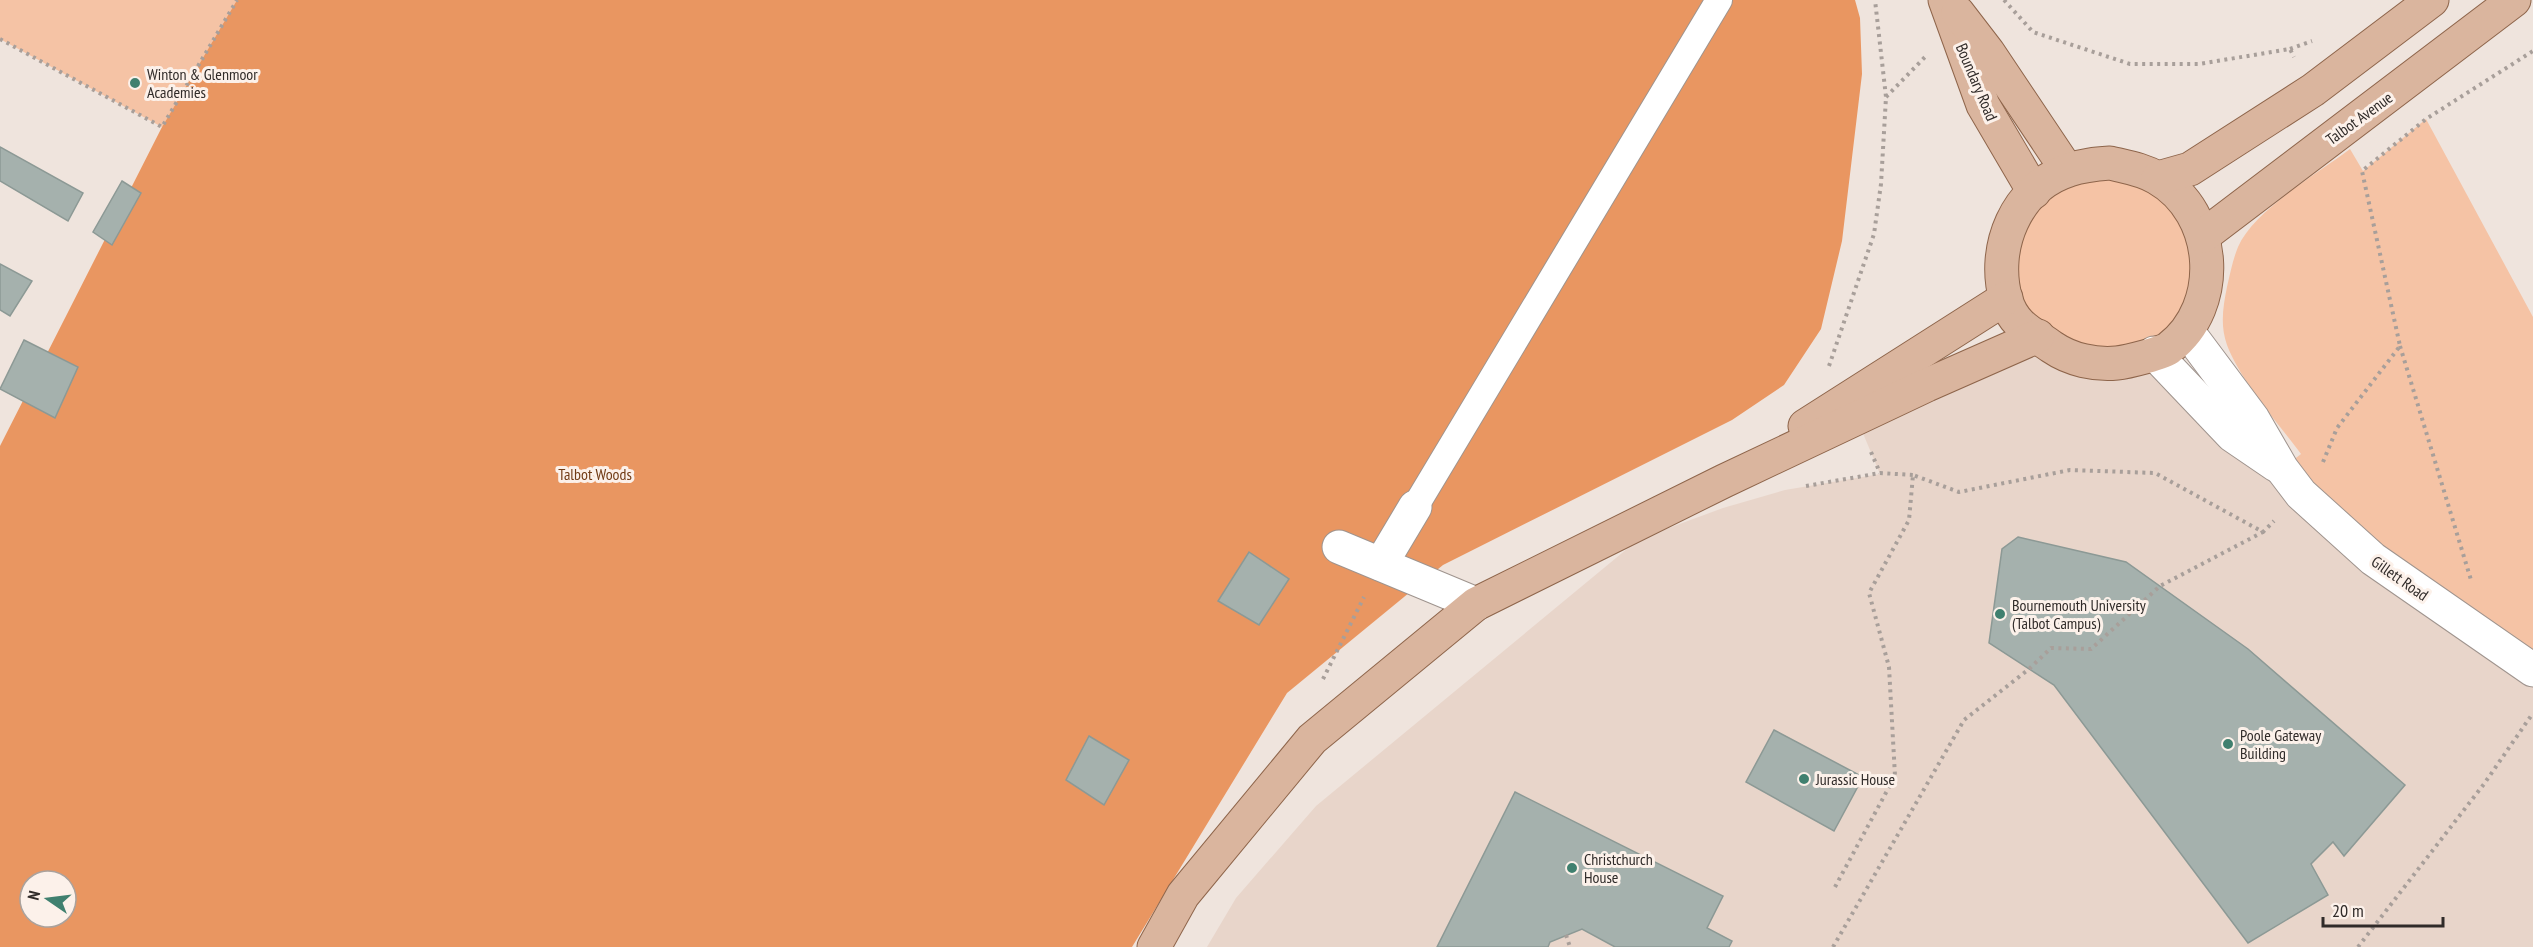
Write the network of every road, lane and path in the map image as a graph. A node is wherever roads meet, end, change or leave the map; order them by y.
1 (237, 0) edge
2 (1719, 0) edge
3 (1875, 0) edge
4 (1946, 0) edge
5 (2004, 0) edge
6 (2432, 0) edge
7 (2514, 0) edge
8 (0, 39) edge
9 (2533, 51) edge
10 (2313, 90) junction
11 (2339, 131) junction
12 (2067, 170) junction
13 (2362, 171) junction
14 (2158, 178) junction
15 (2034, 192) junction
16 (2203, 236) junction
17 (2006, 298) junction
18 (2188, 332) junction
19 (2038, 336) junction
20 (2400, 346) junction
21 (2154, 353) junction
22 (1850, 409) junction
23 (1880, 474) dead end
24 (2292, 481) junction
25 (1415, 507) joint
26 (2263, 532) junction
27 (1339, 547) dead end
28 (1381, 564) junction
29 (2473, 588) dead end
30 (1476, 604) junction
31 (2533, 670) edge
32 (2533, 713) edge
33 (1835, 887) dead end
34 (1566, 935) dead end
35 (1154, 947) edge
36 (1570, 947) edge
37 (1833, 947) edge
38 (2358, 947) edge

1 - 8 path
2 - 25 street
3 - 22 path
4 - 12 main road, Boundary Road
4 - 15 main road, Boundary Road
5 - 10 path
6 - 10 main road
7 - 11 main road, Talbot Avenue
9 - 13 path
10 - 14 main road
11 - 13 path
11 - 16 main road, Talbot Avenue
12 - 14 main road
12 - 15 main road
13 - 20 path
14 - 16 main road
15 - 17 main road
16 - 18 main road
17 - 19 main road
17 - 22 main road
18 - 21 main road
18 - 24 street, Gillett Road
19 - 21 main road
19 - 22 main road
20 - 24 path
20 - 29 path
21 - 24 street, Gillett Road
22 - 23 path
22 - 30 main road
24 - 26 path
24 - 31 street, Gillett Road
25 - 28 street
26 - 33 path
26 - 37 path
27 - 28 street
28 - 30 street
30 - 35 main road
32 - 38 path
34 - 36 path

